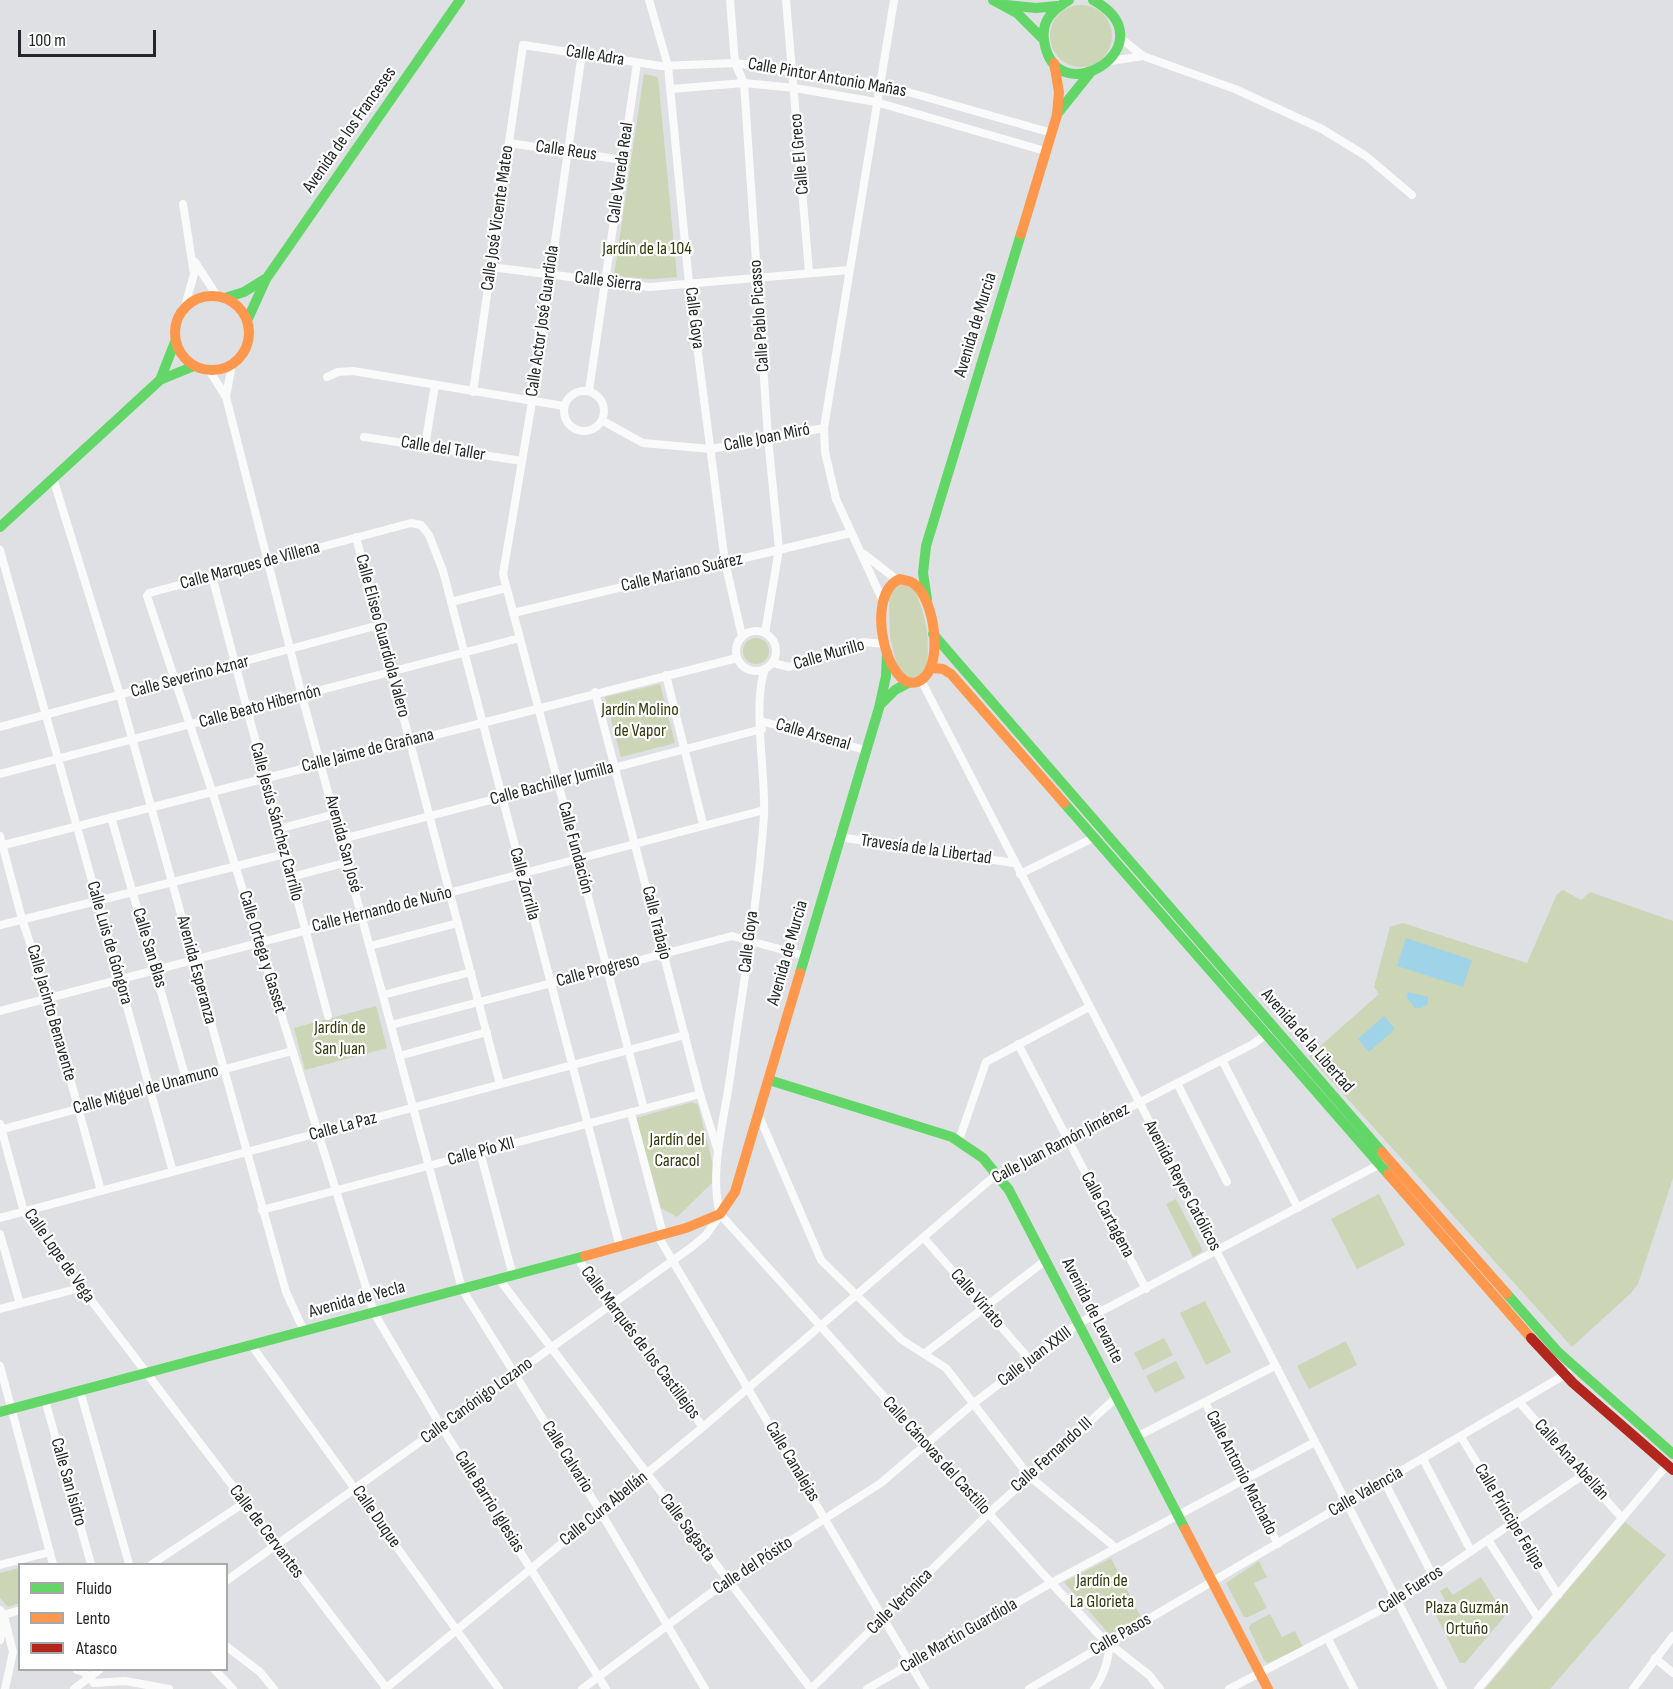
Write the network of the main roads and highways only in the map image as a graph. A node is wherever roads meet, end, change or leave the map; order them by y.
1 (460, 0) edge
2 (993, 0) edge
3 (1068, 0) edge
4 (1093, 0) edge
5 (1107, 0) edge
6 (1005, 5) junction
7 (1057, 6) junction
8 (1113, 16) junction
9 (1043, 39) junction
10 (1054, 63) junction
11 (1090, 73) junction
12 (1057, 115) junction
13 (266, 279) junction
14 (221, 297) junction
15 (247, 321) junction
16 (175, 342) junction
17 (194, 366) junction
18 (160, 380) junction
19 (0, 527) edge
20 (926, 546) junction
21 (898, 580) junction
22 (927, 599) junction
23 (933, 634) junction
24 (886, 649) junction
25 (933, 668) junction
26 (908, 683) junction
27 (880, 703) junction
28 (769, 1080) junction
29 (1384, 1161) junction
30 (720, 1214) joint
31 (1569, 1372) junction
32 (0, 1412) edge
33 (1673, 1454) edge
34 (1670, 1468) edge
35 (1268, 1689) edge

1 - 13 main road, Avenida de los Franceses
2 - 6 main road
3 - 7 main road
4 - 8 main road
5 - 8 main road
6 - 7 main road
6 - 9 main road
7 - 9 main road
8 - 11 main road
9 - 10 main road, Avenida de Murcia
10 - 11 main road
10 - 12 main road, Avenida de Murcia
11 - 12 main road, Avenida de Murcia
12 - 20 main road, Avenida de Murcia
13 - 14 main road
13 - 15 main road, Avenida de los Franceses
14 - 15 main road
14 - 16 main road
15 - 17 main road
16 - 17 main road
16 - 18 main road
17 - 18 main road
18 - 19 main road
20 - 21 main road
20 - 22 main road
21 - 22 main road
21 - 24 main road
22 - 23 main road
23 - 25 main road
23 - 29 main road, Avenida de la Libertad
24 - 26 main road
24 - 27 main road, Avenida de Murcia
25 - 26 main road
25 - 29 main road
26 - 27 main road
27 - 28 main road, Avenida de Murcia
28 - 30 main road, Avenida de Murcia
28 - 35 main road, Avenida de Levante
29 - 31 main road
30 - 32 main road, Avenida de Yecla
31 - 33 main road
31 - 34 main road

